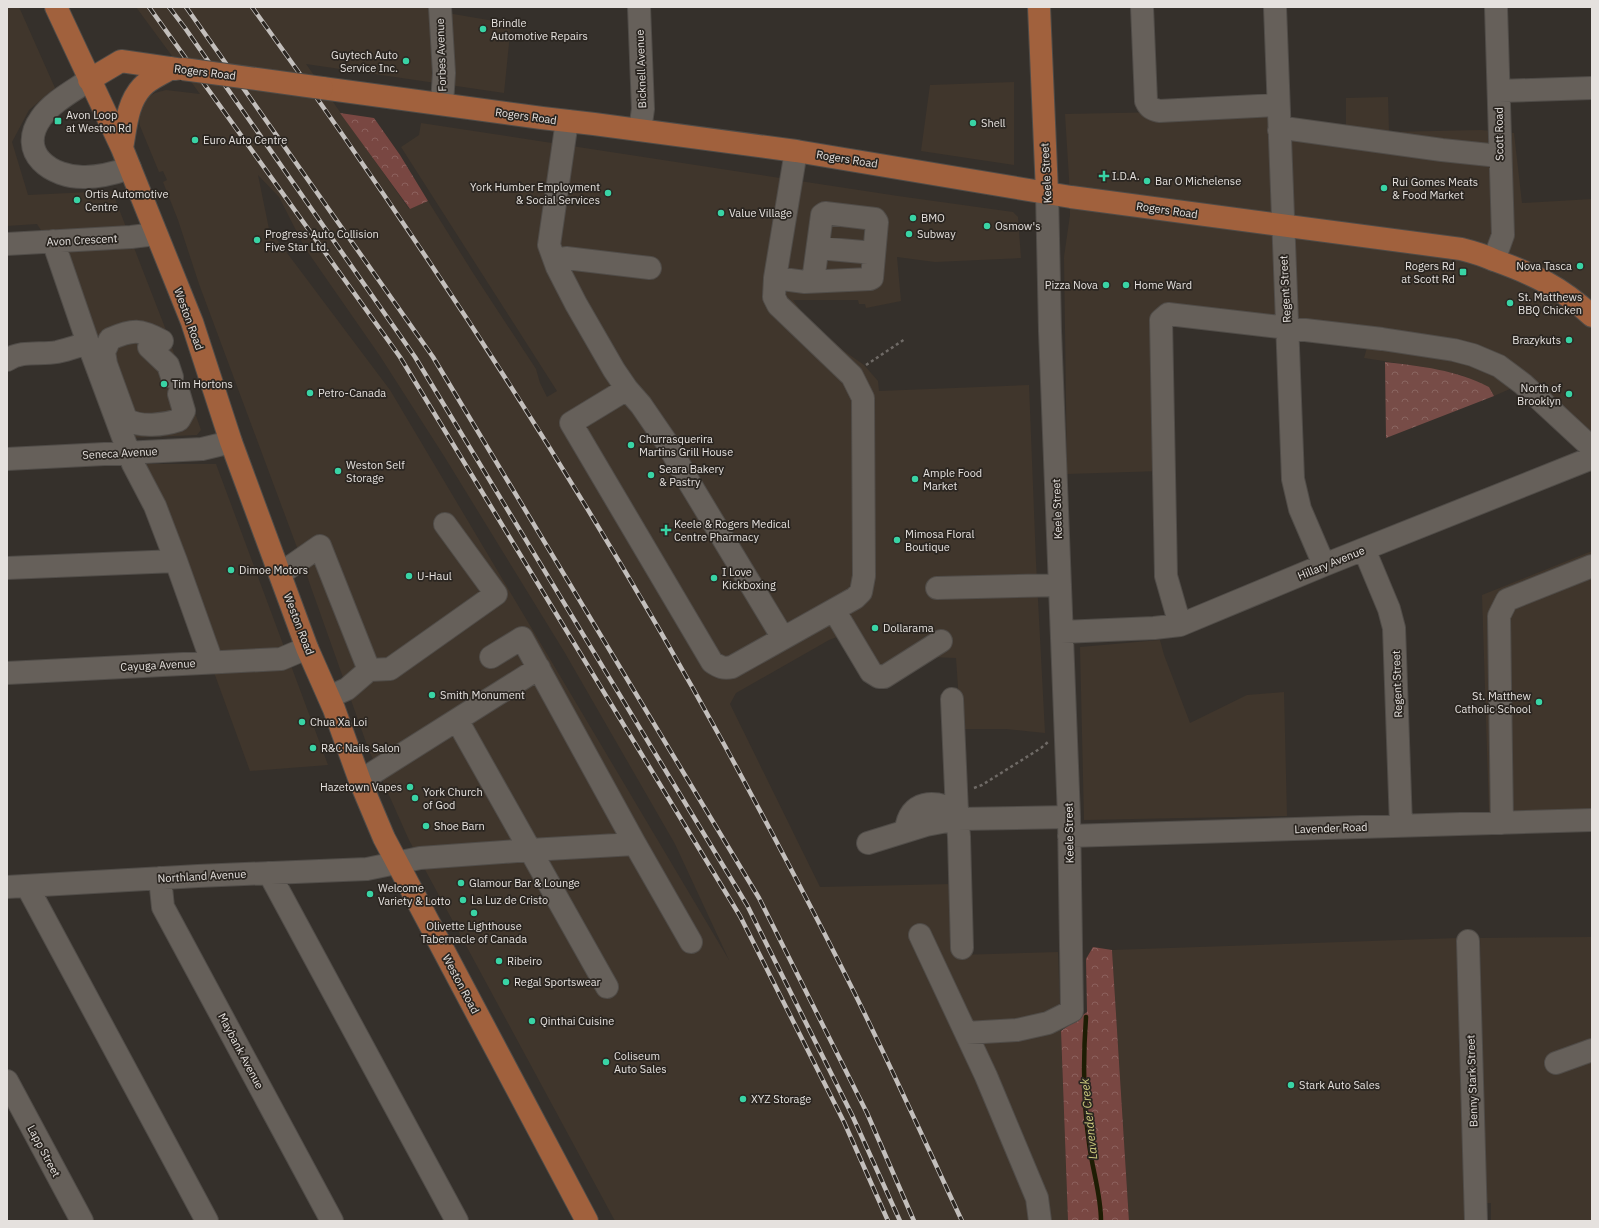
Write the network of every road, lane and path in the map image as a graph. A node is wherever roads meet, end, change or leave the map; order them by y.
1 (56, 7) edge
2 (440, 7) edge
3 (639, 7) edge
4 (1039, 7) edge
5 (1142, 7) edge
6 (1275, 7) edge
7 (1496, 7) edge
8 (177, 69) junction
9 (89, 80) junction
10 (1592, 88) edge
11 (1499, 91) junction
12 (442, 104) junction
13 (1278, 105) junction
14 (567, 121) junction
15 (640, 130) junction
16 (1279, 130) junction
17 (796, 151) junction
18 (1499, 156) junction
19 (126, 158) junction
20 (1047, 192) junction
21 (1282, 225) junction
22 (156, 234) junction
23 (53, 241) junction
24 (7, 244) edge
25 (818, 248) junction
26 (874, 253) junction
27 (555, 260) junction
28 (1494, 260) junction
29 (650, 268) dead end
30 (775, 278) junction
31 (813, 281) junction
32 (1592, 316) edge
33 (1287, 327) junction
34 (905, 339) dead end
35 (88, 343) junction
36 (155, 344) joint
37 (7, 360) edge
38 (862, 367) dead end
39 (627, 389) junction
40 (231, 442) junction
41 (1592, 448) edge
42 (129, 453) junction
43 (1592, 458) edge
44 (7, 459) edge
45 (445, 524) dead end
46 (1364, 549) junction
47 (176, 561) junction
48 (1324, 565) junction
49 (1592, 566) edge
50 (7, 568) edge
51 (280, 574) junction
52 (1060, 585) junction
53 (937, 588) dead end
54 (834, 610) junction
55 (1180, 625) junction
56 (1062, 632) junction
57 (783, 638) junction
58 (941, 641) dead end
59 (307, 648) junction
60 (491, 657) dead end
61 (212, 662) junction
62 (539, 668) junction
63 (369, 670) junction
64 (7, 673) edge
65 (329, 697) junction
66 (952, 699) dead end
67 (457, 720) junction
68 (1048, 742) dead end
69 (360, 781) junction
70 (957, 808) junction
71 (1592, 820) edge
72 (1502, 823) junction
73 (1069, 826) junction
74 (1401, 826) junction
75 (868, 843) dead end
76 (635, 844) junction
77 (530, 850) junction
78 (396, 864) junction
79 (269, 873) junction
80 (160, 878) junction
81 (17, 887) edge
82 (920, 935) dead end
83 (1468, 941) dead end
84 (691, 942) dead end
85 (962, 948) dead end
86 (607, 987) dead end
87 (966, 1033) junction
88 (1592, 1050) edge
89 (1556, 1063) dead end
90 (7, 1082) edge
91 (82, 1221) edge
92 (207, 1221) edge
93 (332, 1221) edge
94 (457, 1221) edge
95 (587, 1221) edge
96 (1040, 1221) edge
97 (1476, 1221) edge

1 - 9 main road, Weston Road
2 - 12 street, Forbes Avenue
3 - 15 street, Bicknell Avenue
4 - 20 main road, Keele Street
5 - 13 street
6 - 13 street, Regent Street
7 - 11 street, Scott Road
8 - 9 main road, Rogers Road
8 - 12 main road, Rogers Road, bridge
8 - 19 main road
9 - 19 main road, Weston Road
9 - 19 street
10 - 11 street
11 - 18 street, Scott Road
12 - 14 main road, Rogers Road
13 - 16 street, Regent Street
14 - 15 main road, Rogers Road
14 - 27 street
15 - 17 main road, Rogers Road
16 - 18 street
16 - 21 street, Regent Street
17 - 20 main road, Rogers Road
17 - 30 street
18 - 28 street, Scott Road
19 - 22 main road, Weston Road
20 - 21 main road, Rogers Road
20 - 52 street, Keele Street
21 - 28 main road, Rogers Road
21 - 33 street, Regent Street
22 - 23 street, Avon Crescent
22 - 40 main road, Weston Road
23 - 24 street, Avon Crescent
23 - 35 street
25 - 26 street
25 - 26 street
25 - 31 street
26 - 31 street
27 - 29 street
27 - 39 street
28 - 32 main road, Rogers Road
30 - 31 street
30 - 54 street
33 - 41 street
33 - 48 street, Regent Street
33 - 55 street
34 - 38 path
35 - 37 street
35 - 42 street
36 - 36 street
39 - 57 street
39 - 57 street
40 - 42 street, Seneca Avenue
40 - 51 main road, Weston Road
42 - 44 street, Seneca Avenue
42 - 47 street
43 - 46 street, Hillary Avenue
45 - 63 street
46 - 48 street, Hillary Avenue
46 - 74 street, Regent Street
47 - 50 street
47 - 61 street
48 - 55 street, Hillary Avenue
49 - 72 street
51 - 59 main road, Weston Road
51 - 63 street
52 - 53 street
52 - 56 street, Keele Street
54 - 57 street
54 - 58 street
55 - 56 street, Hillary Avenue
56 - 73 street, Keele Street
59 - 61 street, Cayuga Avenue
59 - 65 main road, Weston Road
60 - 62 street
61 - 64 street, Cayuga Avenue
62 - 67 street
62 - 76 street
63 - 65 street
65 - 69 main road, Weston Road
66 - 70 street
67 - 69 street
67 - 77 street
68 - 70 path
69 - 78 main road, Weston Road
70 - 73 street, Lavender Road
70 - 75 street, Lavender Road
70 - 85 street
71 - 72 street, Lavender Road
72 - 74 street, Lavender Road
73 - 74 street, Lavender Road
73 - 87 street, Keele Street
76 - 77 street, Northland Avenue
76 - 84 street
77 - 78 street, Northland Avenue
77 - 86 street
78 - 79 street, Northland Avenue
78 - 95 main road, Weston Road
79 - 80 street, Northland Avenue
79 - 94 street
80 - 81 street, Northland Avenue
80 - 93 street, Maybank Avenue
81 - 92 street
82 - 87 street
83 - 97 street, Benny Stark Street
87 - 96 street
88 - 89 street
90 - 91 street, Lapp Street

